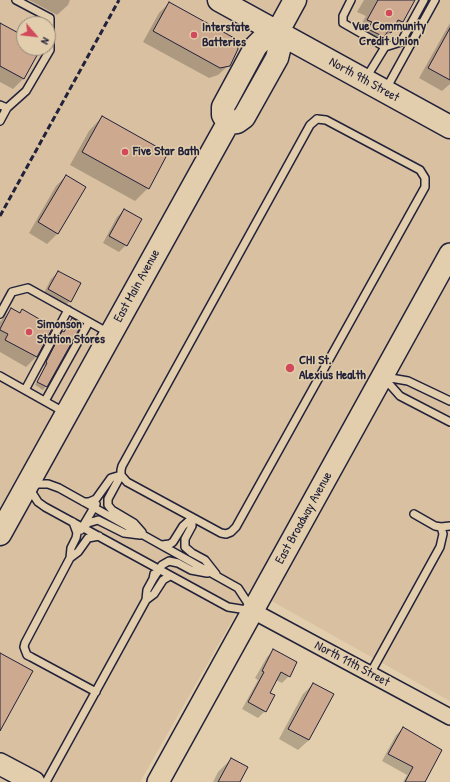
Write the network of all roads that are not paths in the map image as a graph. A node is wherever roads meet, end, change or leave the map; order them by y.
1 (16, 0) edge
2 (219, 0) edge
3 (295, 0) edge
4 (351, 0) edge
5 (424, 0) edge
6 (435, 0) edge
7 (277, 33) junction
8 (385, 47) junction
9 (364, 80) junction
10 (385, 92) junction
11 (3, 106) edge
12 (0, 121) edge
13 (450, 127) edge
14 (450, 254) edge
15 (68, 310) junction
16 (0, 314) edge
17 (89, 322) junction
18 (111, 334) junction
19 (0, 376) edge
20 (382, 376) junction
21 (25, 390) junction
22 (45, 401) junction
23 (450, 401) edge
24 (66, 414) junction
25 (450, 422) edge
26 (121, 475) junction
27 (27, 485) junction
28 (100, 496) junction
29 (84, 502) junction
30 (94, 508) junction
31 (414, 514) dead end
32 (192, 518) junction
33 (92, 521) junction
34 (73, 522) junction
35 (450, 526) edge
36 (82, 527) junction
37 (441, 527) junction
38 (90, 532) junction
39 (0, 534) edge
40 (99, 536) junction
41 (144, 536) junction
42 (76, 538) junction
43 (176, 539) junction
44 (84, 542) junction
45 (162, 545) junction
46 (170, 550) junction
47 (70, 558) junction
48 (169, 561) junction
49 (151, 565) junction
50 (158, 569) junction
51 (168, 574) junction
52 (219, 577) junction
53 (153, 578) junction
54 (146, 600) junction
55 (253, 610) junction
56 (370, 674) junction
57 (96, 692) junction
58 (450, 718) edge
59 (0, 764) edge
60 (34, 782) edge
61 (46, 782) edge
62 (158, 782) edge

1 - 11 lane
2 - 7 main road, North 9th Street
3 - 7 main road
4 - 8 lane
5 - 8 lane
6 - 10 lane
7 - 9 main road, North 9th Street
7 - 18 main road, East Main Avenue
8 - 9 lane
9 - 10 main road, North 9th Street
10 - 13 main road, North 9th Street
11 - 12 lane
14 - 20 street, East Broadway Avenue
15 - 16 lane
15 - 17 lane
15 - 21 lane
17 - 18 lane
17 - 22 lane
18 - 24 main road, East Main Avenue
19 - 21 lane
20 - 23 lane
20 - 25 lane
20 - 55 street, East Broadway Avenue
21 - 22 lane
22 - 24 lane
24 - 27 main road, East Main Avenue
26 - 28 lane
26 - 32 lane
26 - 32 lane
26 - 41 lane
27 - 29 lane
27 - 34 lane
27 - 39 main road, East Main Avenue
28 - 29 lane
28 - 30 lane
29 - 30 lane
30 - 33 lane
30 - 36 lane
30 - 41 lane
31 - 37 lane
32 - 43 lane
32 - 52 lane
33 - 36 lane
33 - 38 lane
33 - 41 lane
34 - 36 lane
34 - 42 lane
35 - 37 lane
36 - 38 lane
36 - 42 lane
37 - 56 lane
38 - 40 lane
38 - 44 lane
40 - 44 lane
40 - 49 lane
41 - 45 lane
42 - 47 lane
43 - 45 lane
43 - 46 lane
44 - 47 lane
45 - 46 lane
46 - 48 lane
46 - 50 lane
46 - 52 lane
47 - 57 lane
48 - 50 lane
48 - 51 lane
48 - 52 lane
49 - 50 lane
49 - 53 lane
50 - 51 lane
50 - 53 lane
51 - 54 lane
51 - 55 lane
52 - 55 lane
53 - 54 lane
54 - 57 lane
55 - 56 street, North 11th Street
55 - 62 street, East Broadway Avenue
56 - 58 street, North 11th Street
57 - 61 lane
59 - 60 street

